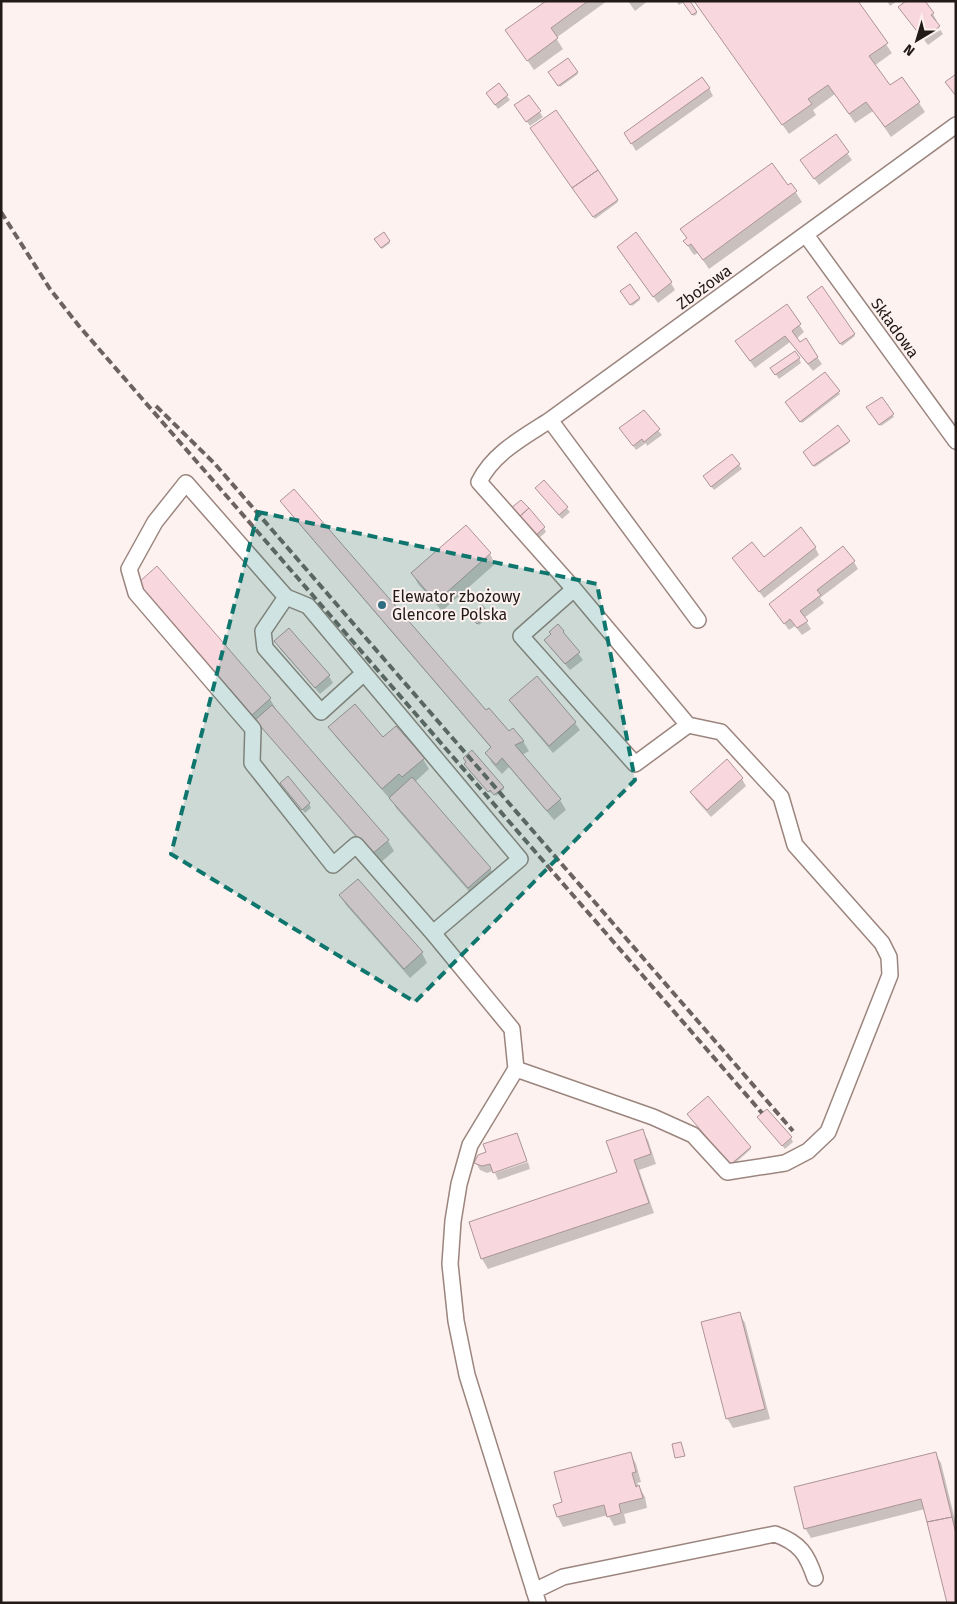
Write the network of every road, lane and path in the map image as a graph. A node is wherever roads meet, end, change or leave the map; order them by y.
1 (956, 125) edge
2 (806, 235) junction
3 (550, 420) junction
4 (956, 441) edge
5 (574, 589) junction
6 (286, 597) junction
7 (698, 620) dead end
8 (364, 673) junction
9 (688, 726) junction
10 (433, 933) junction
11 (516, 1068) junction
12 (815, 1578) dead end
13 (536, 1597) edge

1 - 2 street, Zbożowa
2 - 3 street, Zbożowa
2 - 4 street, Składowa
3 - 5 street, Zbożowa
3 - 7 street
5 - 9 street
5 - 9 street
6 - 8 street
6 - 8 street
6 - 10 street
8 - 10 street
9 - 11 street
10 - 11 street
11 - 13 street
12 - 13 street

